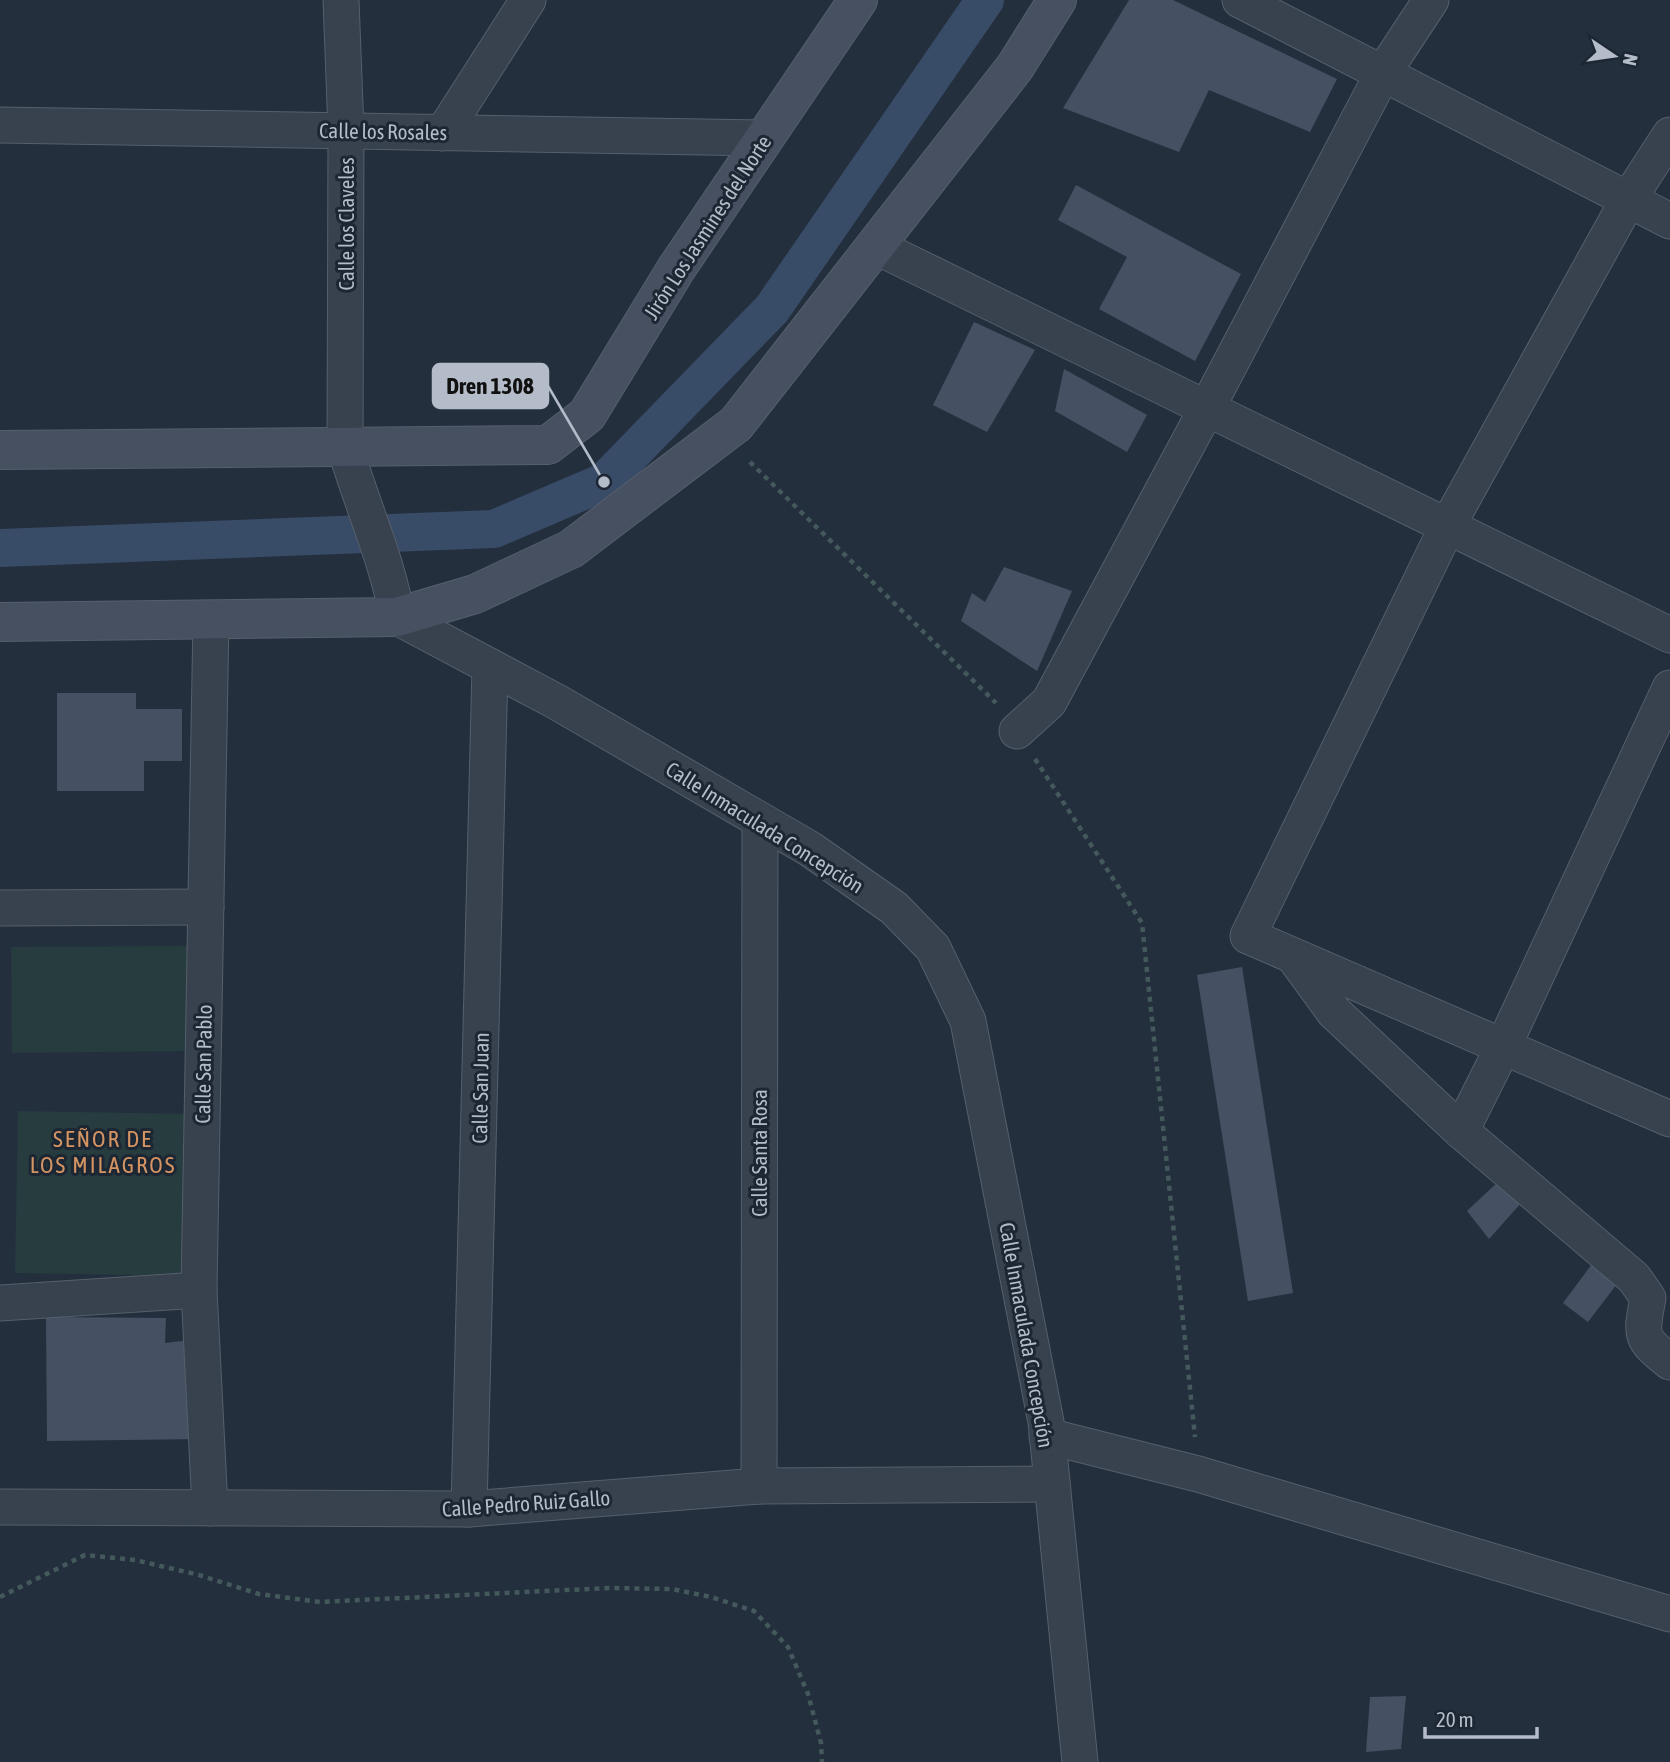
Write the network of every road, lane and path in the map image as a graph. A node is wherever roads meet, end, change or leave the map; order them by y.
1 (341, 0) edge
2 (528, 0) edge
3 (858, 0) edge
4 (1057, 0) edge
5 (1240, 0) edge
6 (1431, 0) edge
7 (1383, 73) junction
8 (0, 125) edge
9 (346, 131) junction
10 (443, 133) junction
11 (1670, 135) edge
12 (765, 138) junction
13 (1628, 200) junction
14 (1670, 221) edge
15 (875, 246) junction
16 (1207, 408) junction
17 (722, 434) junction
18 (345, 447) junction
19 (0, 450) edge
20 (1448, 526) junction
21 (397, 617) junction
22 (211, 619) junction
23 (0, 622) edge
24 (1670, 635) edge
25 (490, 667) junction
26 (1670, 688) edge
27 (1017, 731) junction
28 (760, 820) junction
29 (206, 907) junction
30 (0, 908) edge
31 (1294, 957) junction
32 (1503, 1047) junction
33 (1670, 1119) edge
34 (1461, 1130) junction
35 (199, 1290) junction
36 (0, 1303) edge
37 (1670, 1362) edge
38 (1047, 1436) junction
39 (1198, 1474) junction
40 (1052, 1484) junction
41 (758, 1486) junction
42 (0, 1507) edge
43 (210, 1508) junction
44 (469, 1509) junction
45 (0, 1597) edge
46 (1670, 1614) edge
47 (822, 1762) edge
48 (1080, 1762) edge

1 - 9 street, Calle los Claveles
2 - 10 street
3 - 12 street, Jirón Los Jasmines del Norte
4 - 15 street
5 - 7 street
6 - 7 street
7 - 13 street
7 - 16 street
8 - 9 street, Calle los Rosales
9 - 10 street, Calle los Rosales
9 - 18 street, Calle los Claveles
10 - 12 street, Calle los Rosales
11 - 13 street
12 - 18 street, Jirón Los Jasmines del Norte
13 - 14 street
13 - 20 street
15 - 16 street
15 - 17 street
16 - 20 street
16 - 27 street
17 - 21 street
17 - 27 path
18 - 19 street
18 - 21 street, Calle los Claveles
20 - 24 street
20 - 31 street
21 - 22 street
21 - 25 street, Calle Inmaculada Concepción
22 - 23 street
22 - 29 street, Calle San Pablo
25 - 28 street, Calle Inmaculada Concepción
25 - 44 street, Calle San Juan
26 - 32 street
27 - 39 path
28 - 38 street, Calle Inmaculada Concepción
28 - 41 street, Calle Santa Rosa
29 - 30 street
29 - 35 street, Calle San Pablo
31 - 32 street
31 - 34 street
32 - 33 street
32 - 34 street
34 - 37 street
35 - 36 street
35 - 43 street, Calle San Pablo
38 - 39 street
38 - 40 street, Calle Inmaculada Concepción
39 - 46 street
40 - 41 street, Calle Pedro Ruiz Gallo
40 - 48 street, Calle Inmaculada Concepción
41 - 44 street, Calle Pedro Ruiz Gallo
42 - 43 street, Calle Pedro Ruiz Gallo
43 - 44 street, Calle Pedro Ruiz Gallo
45 - 47 path

